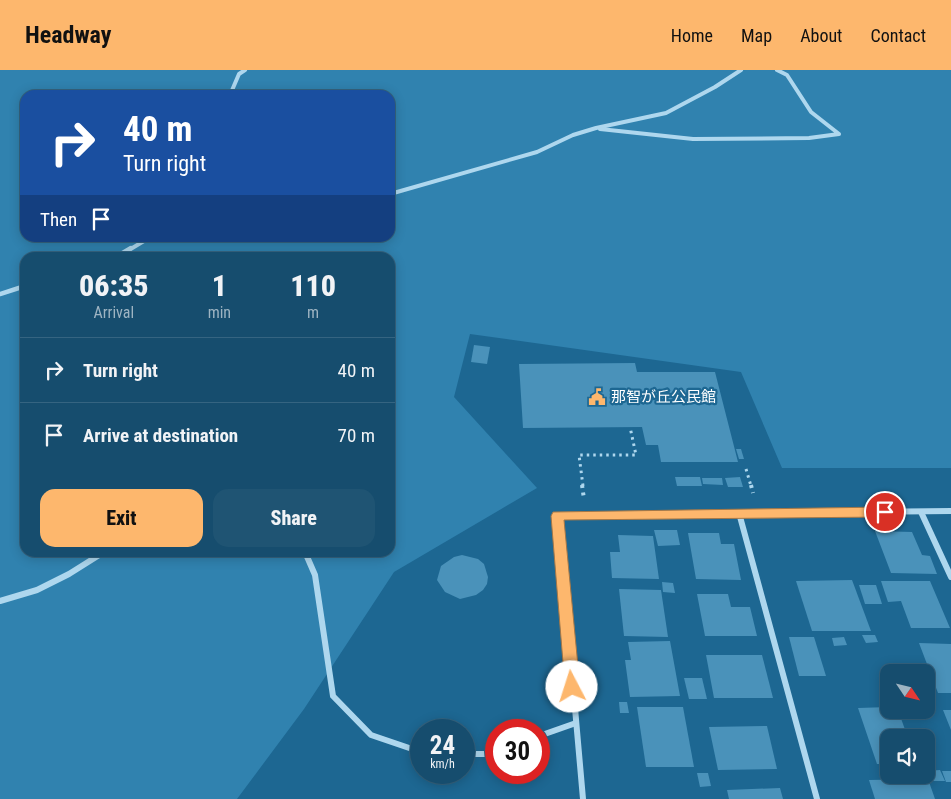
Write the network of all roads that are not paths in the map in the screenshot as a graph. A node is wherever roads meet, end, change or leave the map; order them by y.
1 (245, 70) edge
2 (741, 70) edge
3 (777, 70) edge
4 (232, 90) edge
5 (596, 128) junction
6 (395, 193) edge
7 (142, 242) edge
8 (124, 252) edge
9 (20, 288) edge
10 (0, 294) edge
11 (951, 511) edge
12 (921, 512) junction
13 (739, 513) junction
14 (96, 557) edge
15 (307, 557) edge
16 (951, 577) edge
17 (0, 601) edge
18 (576, 723) junction
19 (550, 732) edge
20 (410, 748) edge
21 (584, 799) edge
22 (817, 799) edge

1 - 4 street
2 - 5 street
3 - 5 street
5 - 6 street
7 - 8 street
9 - 10 street
11 - 12 street
12 - 13 street
12 - 16 street
13 - 18 street
13 - 22 street
14 - 17 street
15 - 20 street
18 - 19 street
18 - 21 street

